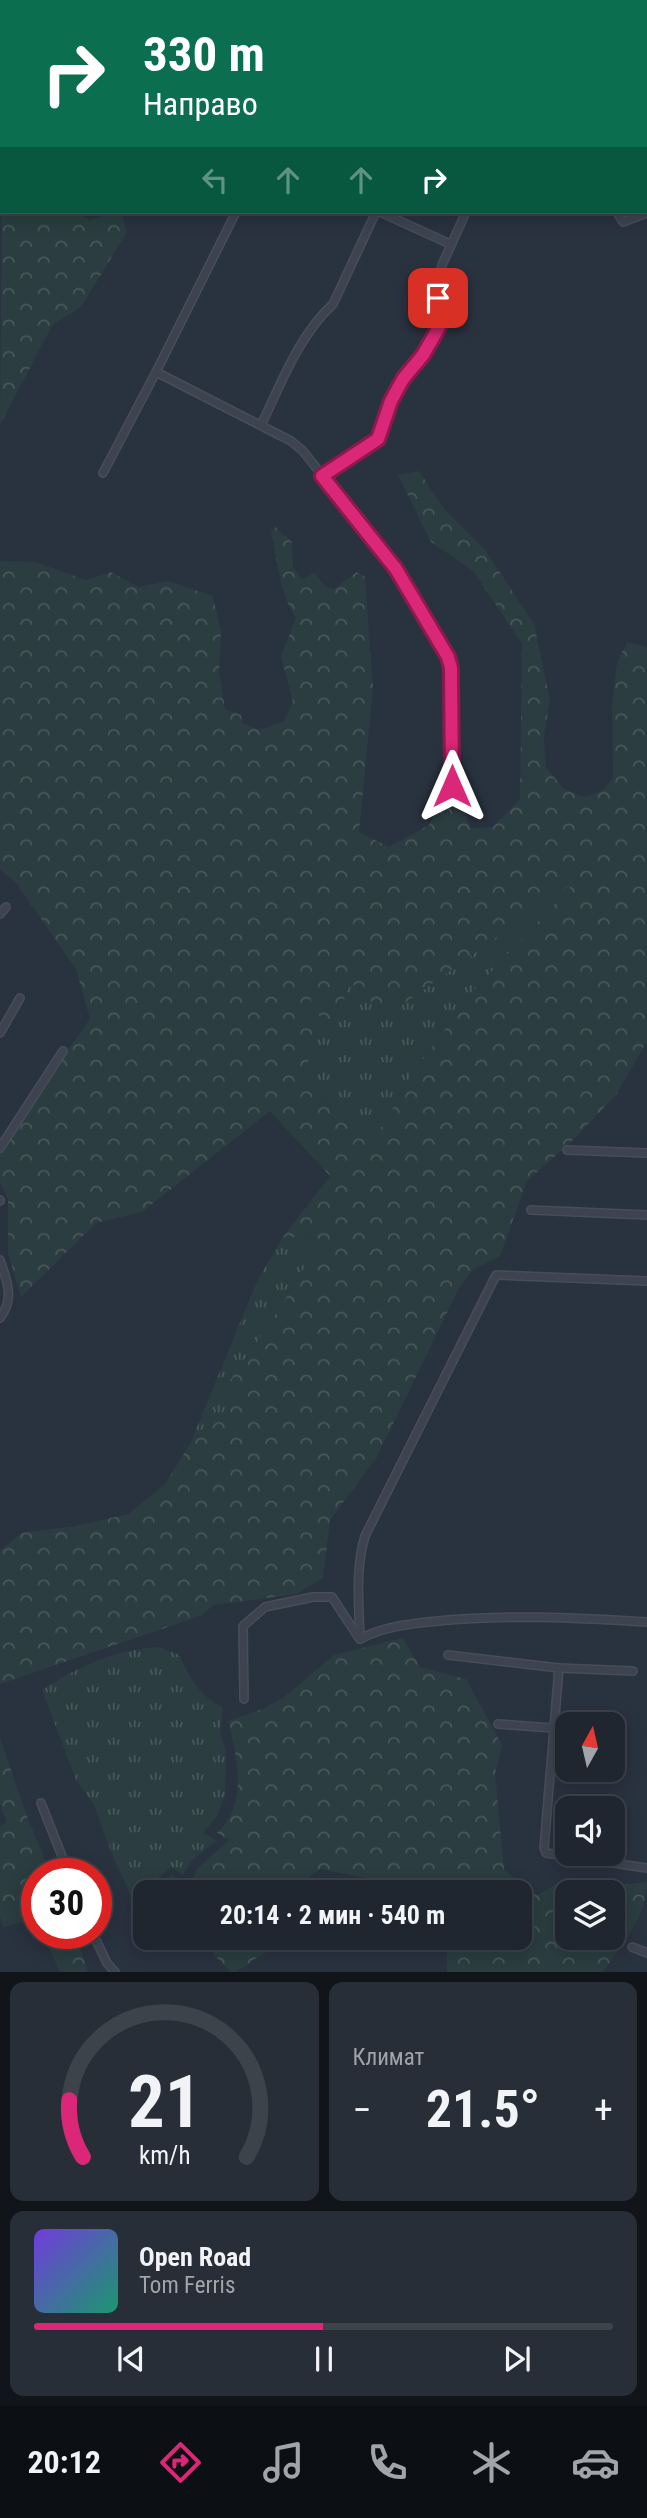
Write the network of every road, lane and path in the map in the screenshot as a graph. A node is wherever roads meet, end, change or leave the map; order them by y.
1 (235, 214) edge
2 (377, 214) edge
3 (382, 214) edge
4 (466, 214) edge
5 (618, 214) edge
6 (647, 214) edge
7 (450, 244) junction
8 (156, 372) junction
9 (261, 425) junction
10 (103, 472) dead end
11 (322, 476) junction
12 (452, 786) dead end
13 (6, 907) dead end
14 (0, 914) edge
15 (20, 998) dead end
16 (0, 1033) edge
17 (63, 1051) dead end
18 (0, 1148) edge
19 (567, 1150) dead end
20 (647, 1153) edge
21 (531, 1210) dead end
22 (647, 1215) edge
23 (0, 1259) edge
24 (647, 1281) edge
25 (0, 1318) edge
26 (647, 1622) edge
27 (360, 1639) junction
28 (447, 1655) dead end
29 (559, 1668) junction
30 (633, 1671) dead end
31 (244, 1699) dead end
32 (498, 1724) dead end
33 (553, 1728) junction
34 (41, 1803) dead end
35 (63, 1858) edge
36 (647, 1868) edge
37 (632, 1947) dead end
38 (100, 1949) edge
39 (647, 1953) edge
40 (115, 1972) edge

1 - 8 street
2 - 9 street
3 - 7 street
4 - 7 street
5 - 6 street
7 - 11 street
8 - 9 street
8 - 10 street
9 - 11 street
11 - 12 street
13 - 14 street
15 - 16 street
17 - 18 street
19 - 20 street
21 - 22 street
23 - 25 street
24 - 27 street
26 - 27 street
27 - 31 street
28 - 29 street
29 - 30 street
29 - 33 street
32 - 33 street
33 - 36 street
34 - 35 street
37 - 39 street
38 - 40 street

